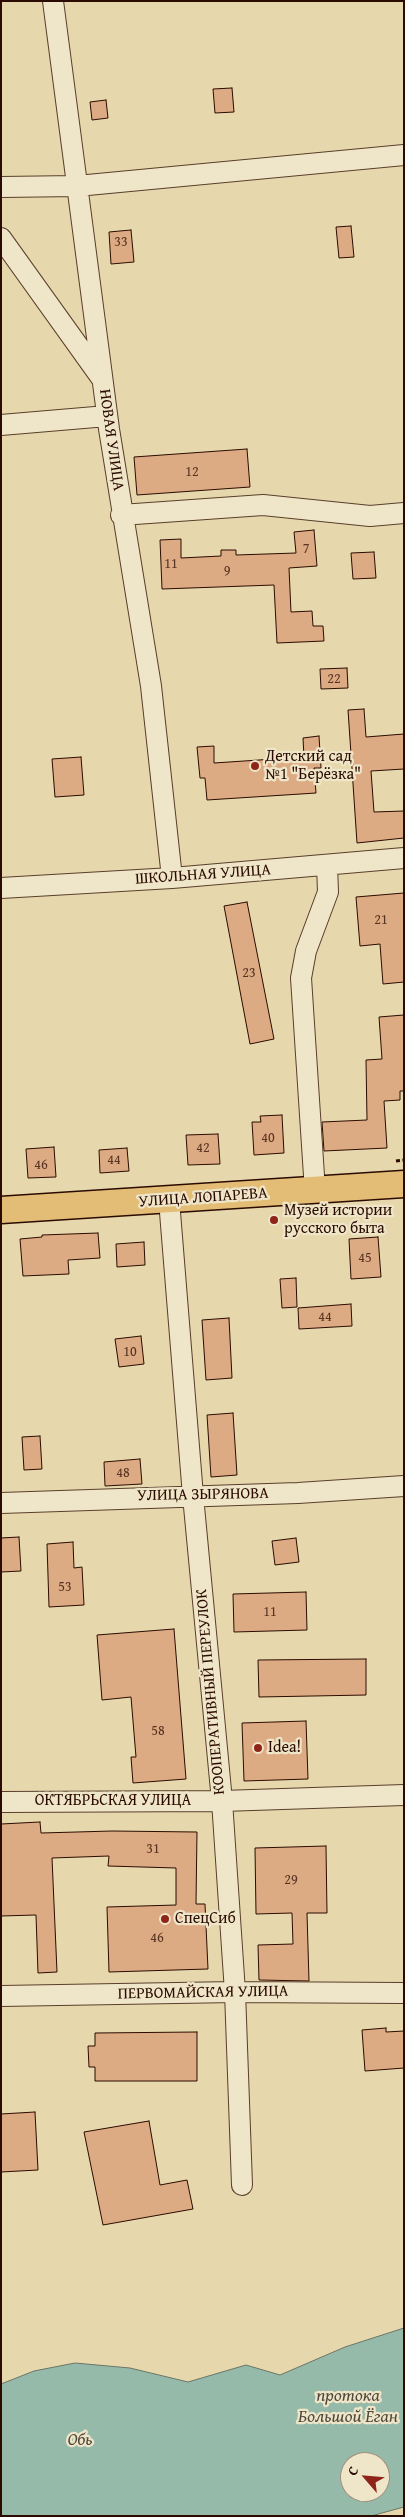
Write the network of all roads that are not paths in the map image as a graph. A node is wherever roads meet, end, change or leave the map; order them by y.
1 (53, 1) edge
2 (404, 155) edge
3 (77, 186) junction
4 (1, 187) edge
5 (1, 238) edge
6 (103, 381) junction
7 (107, 416) junction
8 (1, 426) edge
9 (404, 513) edge
10 (121, 515) junction
11 (404, 858) edge
12 (326, 865) junction
13 (172, 878) junction
14 (1, 888) edge
15 (404, 1184) edge
16 (314, 1191) junction
17 (169, 1200) junction
18 (1, 1210) edge
19 (404, 1486) edge
20 (193, 1496) junction
21 (1, 1503) edge
22 (404, 1795) edge
23 (222, 1801) junction
24 (1, 1802) edge
25 (235, 1992) junction
26 (404, 1993) edge
27 (1, 1996) edge
28 (242, 2185) dead end

1 - 3 street, НОВАЯ УЛИЦА
2 - 3 street
3 - 4 street
3 - 6 street, НОВАЯ УЛИЦА
5 - 6 street
6 - 7 street, НОВАЯ УЛИЦА
7 - 8 street
7 - 10 street, НОВАЯ УЛИЦА
9 - 10 street
10 - 13 street, НОВАЯ УЛИЦА
11 - 12 street, ШКОЛЬНАЯ УЛИЦА
12 - 13 street, ШКОЛЬНАЯ УЛИЦА
12 - 16 street
13 - 14 street, ШКОЛЬНАЯ УЛИЦА
15 - 16 main road, УЛИЦА ЛОПАРЕВА
16 - 17 main road, УЛИЦА ЛОПАРЕВА
17 - 18 main road, УЛИЦА ЛОПАРЕВА
17 - 20 street, КООПЕРАТИВНЫЙ ПЕРЕУЛОК
19 - 20 street, УЛИЦА ЗЫРЯНОВА
20 - 21 street, УЛИЦА ЗЫРЯНОВА
20 - 23 street, КООПЕРАТИВНЫЙ ПЕРЕУЛОК
22 - 23 street, ОКТЯБРЬСКАЯ УЛИЦА
23 - 24 street, ОКТЯБРЬСКАЯ УЛИЦА
23 - 25 street, КООПЕРАТИВНЫЙ ПЕРЕУЛОК
25 - 26 street, ПЕРВОМАЙСКАЯ УЛИЦА
25 - 27 street, ПЕРВОМАЙСКАЯ УЛИЦА
25 - 28 street, КООПЕРАТИВНЫЙ ПЕРЕУЛОК

